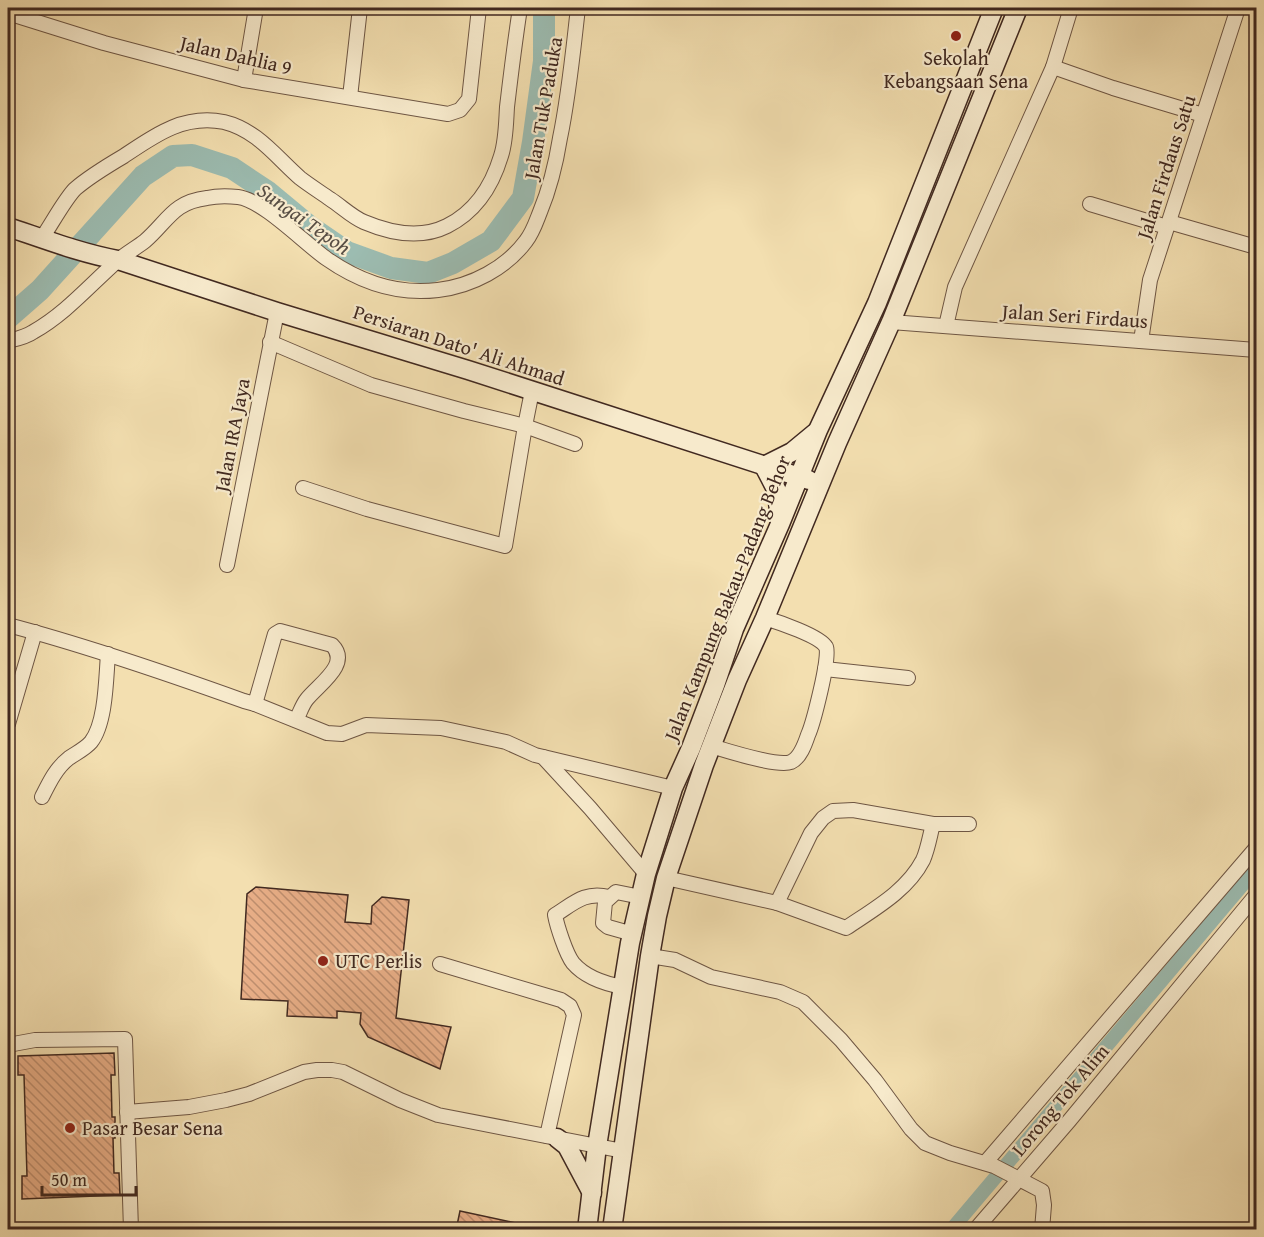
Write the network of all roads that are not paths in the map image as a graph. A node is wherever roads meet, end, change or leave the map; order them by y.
1 (256, 8) edge
2 (360, 8) edge
3 (479, 8) edge
4 (520, 8) edge
5 (578, 8) edge
6 (994, 8) edge
7 (1018, 8) edge
8 (1071, 8) edge
9 (1238, 8) edge
10 (8, 12) edge
11 (1053, 67) junction
12 (244, 80) junction
13 (350, 97) junction
14 (1203, 115) junction
15 (1090, 204) dead end
16 (1168, 225) junction
17 (8, 226) edge
18 (51, 241) junction
19 (1257, 247) edge
20 (111, 259) junction
21 (277, 312) junction
22 (891, 322) junction
23 (946, 326) junction
24 (8, 341) edge
25 (1141, 341) junction
26 (270, 342) junction
27 (1257, 350) edge
28 (532, 391) junction
29 (525, 426) junction
30 (819, 430) junction
31 (575, 444) dead end
32 (764, 466) junction
33 (799, 477) junction
34 (820, 484) junction
35 (303, 488) dead end
36 (780, 524) junction
37 (227, 565) dead end
38 (765, 618) junction
39 (8, 626) edge
40 (35, 632) junction
41 (108, 654) junction
42 (825, 669) junction
43 (908, 678) dead end
44 (255, 704) junction
45 (296, 720) junction
46 (8, 724) edge
47 (711, 746) junction
48 (543, 757) junction
49 (673, 788) junction
50 (42, 797) dead end
51 (933, 824) junction
52 (969, 824) dead end
53 (1257, 848) edge
54 (646, 874) junction
55 (666, 878) junction
56 (1257, 895) edge
57 (609, 897) junction
58 (641, 897) junction
59 (777, 903) junction
60 (633, 934) junction
61 (650, 956) junction
62 (440, 964) dead end
63 (623, 987) junction
64 (8, 1045) edge
65 (127, 1112) junction
66 (552, 1137) junction
67 (597, 1146) junction
68 (623, 1150) junction
69 (990, 1165) junction
70 (1015, 1177) junction
71 (592, 1193) junction
72 (131, 1230) edge
73 (587, 1230) edge
74 (612, 1230) edge
75 (975, 1230) edge
76 (1042, 1230) edge

1 - 12 street
2 - 13 street
3 - 13 street, Jalan Dahlia 9
4 - 18 street
5 - 20 street, Jalan Tuk Paduka
6 - 30 street, Jalan Kampung Bakau-Padang Behor
7 - 22 street, Jalan Kampung Bakau-Padang Behor
8 - 11 street
9 - 14 street, Jalan Firdaus Satu
10 - 12 street, Jalan Dahlia 9
11 - 14 street
11 - 23 street
12 - 13 street, Jalan Dahlia 9
14 - 16 street, Jalan Firdaus Satu
15 - 16 street
16 - 19 street
16 - 25 street, Jalan Firdaus Satu
17 - 18 street, Persiaran Dato' Ali Ahmad
18 - 20 street, Persiaran Dato' Ali Ahmad
20 - 21 street, Persiaran Dato' Ali Ahmad
20 - 24 street, Jalan Tuk Paduka
21 - 26 street, Jalan IRA Jaya
21 - 28 street, Persiaran Dato' Ali Ahmad
22 - 23 street, Jalan Seri Firdaus
22 - 34 street, Jalan Kampung Bakau-Padang Behor
23 - 25 street, Jalan Seri Firdaus
25 - 27 street, Jalan Seri Firdaus
26 - 29 street
26 - 37 street, Jalan IRA Jaya
28 - 29 street
28 - 32 street, Persiaran Dato' Ali Ahmad
29 - 31 street
29 - 35 street
30 - 32 street
30 - 33 street, Jalan Kampung Bakau-Padang Behor
32 - 33 street, Persiaran Dato' Ali Ahmad
32 - 36 street
33 - 34 street, Persiaran Dato' Ali Ahmad
33 - 36 street, Jalan Kampung Bakau-Padang Behor
34 - 38 street, Jalan Kampung Bakau-Padang Behor
36 - 49 street, Jalan Kampung Bakau-Padang Behor
38 - 42 street
38 - 47 street, Jalan Kampung Bakau-Padang Behor
39 - 40 street
40 - 41 street
40 - 46 street
41 - 44 street
41 - 50 street
42 - 43 street
42 - 47 street
44 - 45 street
44 - 45 street
45 - 48 street
47 - 55 street, Jalan Kampung Bakau-Padang Behor
48 - 49 street
48 - 54 street
49 - 54 street, Jalan Kampung Bakau-Padang Behor
51 - 52 street
51 - 59 street
51 - 59 street
53 - 69 street
54 - 58 street, Jalan Kampung Bakau-Padang Behor
55 - 59 street
55 - 61 street, Jalan Kampung Bakau-Padang Behor
56 - 70 street, Lorong Tok Alim
57 - 58 street
57 - 60 street
57 - 63 street
58 - 60 street, Jalan Kampung Bakau-Padang Behor
60 - 63 street, Jalan Kampung Bakau-Padang Behor
61 - 68 street, Jalan Kampung Bakau-Padang Behor
61 - 69 street, Lorong Tok Alim
62 - 66 street
63 - 67 street, Jalan Kampung Bakau-Padang Behor
64 - 65 street
65 - 66 street
65 - 72 street
66 - 67 street
66 - 71 street
67 - 68 street
67 - 71 street, Jalan Kampung Bakau-Padang Behor
68 - 74 street, Jalan Kampung Bakau-Padang Behor
69 - 70 street, Lorong Tok Alim
70 - 75 street
70 - 76 street
71 - 73 street, Jalan Kampung Bakau-Padang Behor

